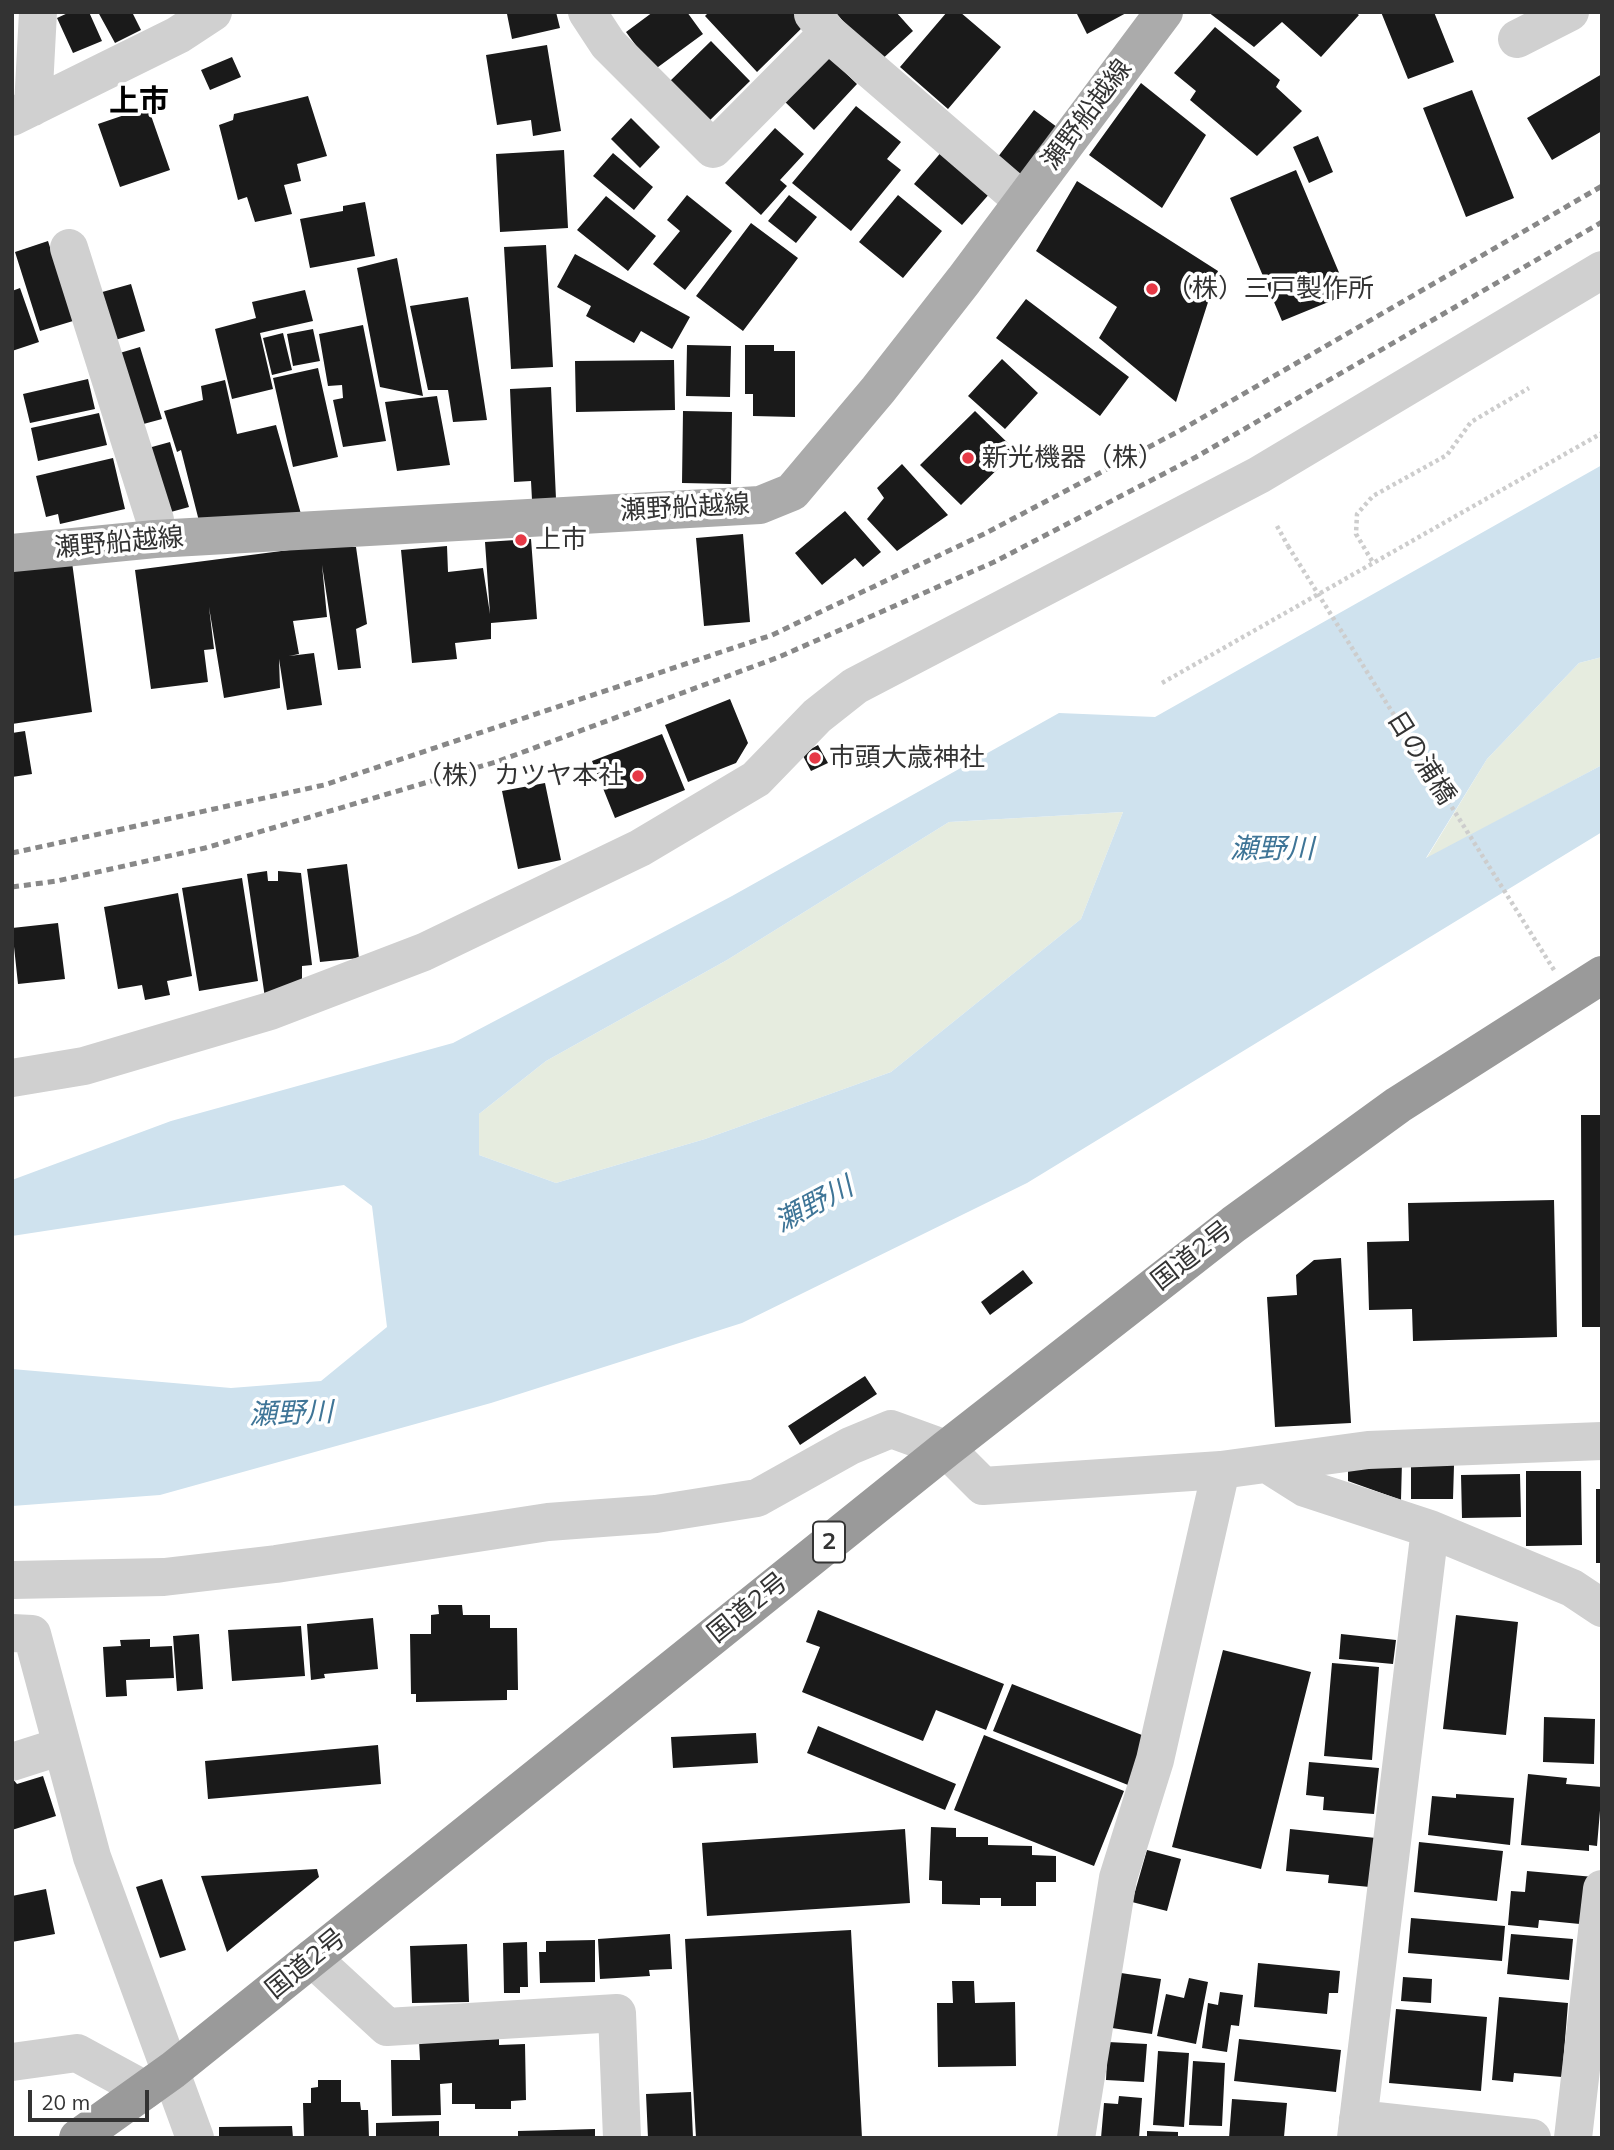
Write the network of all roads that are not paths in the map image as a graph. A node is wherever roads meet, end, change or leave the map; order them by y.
1 (37, 12) edge
2 (213, 12) edge
3 (587, 12) edge
4 (1164, 12) edge
5 (1570, 12) edge
6 (820, 23) edge
7 (1517, 39) dead end
8 (23, 112) edge
9 (1023, 201) junction
10 (69, 248) dead end
11 (1602, 270) edge
12 (155, 539) junction
13 (12, 552) edge
14 (1602, 975) edge
15 (12, 1078) edge
16 (1602, 1441) edge
17 (946, 1449) junction
18 (1267, 1464) junction
19 (1221, 1470) junction
20 (1430, 1529) junction
21 (12, 1580) edge
22 (1602, 1608) edge
23 (12, 1633) edge
24 (62, 1746) junction
25 (12, 1762) edge
26 (1602, 1889) edge
27 (312, 1958) junction
28 (12, 2062) edge
29 (159, 2080) junction
30 (1357, 2129) edge
31 (78, 2138) edge
32 (195, 2138) edge
33 (622, 2138) edge
34 (1076, 2138) edge
35 (1532, 2138) edge
36 (1573, 2138) edge

1 - 8 street
2 - 8 street
3 - 6 street
4 - 9 main road, 瀬野船越線
5 - 7 street
6 - 9 street
9 - 12 main road, 瀬野船越線
10 - 12 street
11 - 15 street
12 - 13 main road, 瀬野船越線
14 - 17 highway, 国道2号 / 2
16 - 18 street
17 - 19 street
17 - 21 street
17 - 27 highway, 国道2号 / 2
18 - 19 street
18 - 20 street
19 - 34 street
20 - 22 street
20 - 30 street
23 - 24 street
24 - 25 street
24 - 29 street
26 - 36 street
27 - 29 highway, 国道2号 / 2
27 - 33 street
28 - 29 street
29 - 31 highway, 国道2号 / 2
29 - 32 street
30 - 35 street

